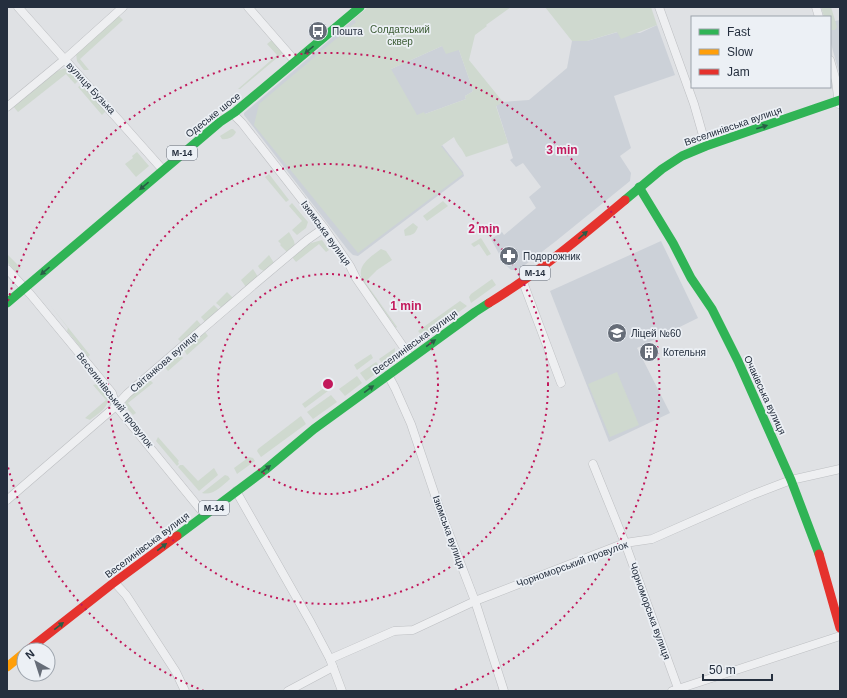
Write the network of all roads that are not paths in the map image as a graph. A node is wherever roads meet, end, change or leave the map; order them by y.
1 (18, 7) edge
2 (123, 7) edge
3 (248, 7) edge
4 (360, 7) edge
5 (659, 7) edge
6 (64, 60) junction
7 (295, 61) junction
8 (831, 64) edge
9 (839, 102) edge
10 (7, 107) edge
11 (232, 114) junction
12 (706, 146) junction
13 (163, 170) junction
14 (639, 187) junction
15 (324, 228) junction
16 (7, 269) edge
17 (523, 282) junction
18 (24, 288) junction
19 (7, 303) edge
20 (411, 358) junction
21 (388, 375) junction
22 (561, 383) dead end
23 (116, 406) junction
24 (593, 464) dead end
25 (840, 469) edge
26 (791, 480) junction
27 (236, 491) junction
28 (7, 500) edge
29 (205, 515) junction
30 (625, 543) junction
31 (115, 582) junction
32 (475, 601) junction
33 (840, 628) edge
34 (840, 636) edge
35 (38, 642) edge
36 (16, 660) edge
37 (331, 663) junction
38 (7, 667) edge
39 (676, 690) edge
40 (185, 691) edge
41 (288, 691) edge
42 (342, 691) edge
43 (504, 691) edge

1 - 6 street, вулиця Бузька
2 - 6 street
3 - 7 street
4 -> 7 main road, Одеське шосе / М-14
5 - 12 street
6 - 10 street
6 - 13 street, вулиця Бузька
7 - 11 main road, Одеське шосе / М-14
8 - 9 street
12 -> 9 main road, Веселинівська вулиця / М-14
11 - 13 main road, Одеське шосе / М-14
11 - 15 street, Ізюмська вулиця
12 - 14 main road, Веселинівська вулиця / М-14
13 -> 18 main road, Одеське шосе / М-14
17 -> 14 main road, Веселинівська вулиця / М-14
14 - 26 main road, Очаківська вулиця
15 - 20 street, Ізюмська вулиця
15 - 23 street, Світанкова вулиця
16 - 18 street, Веселинівський провулок
20 -> 17 main road, Веселинівська вулиця / М-14
17 - 22 street
18 - 19 main road, Одеське шосе / М-14
18 - 23 street, Веселинівський провулок
20 - 21 main road, Веселинівська вулиця / М-14
27 -> 21 main road, Веселинівська вулиця / М-14
21 - 32 street, Ізюмська вулиця
23 - 28 street, Світанкова вулиця
23 - 29 street, Веселинівський провулок
24 - 30 street, Чорноморська вулиця
25 - 26 street, Чорноморський провулок
26 - 30 street, Чорноморський провулок
26 - 33 main road, Очаківська вулиця
27 - 29 main road, Веселинівська вулиця / М-14
27 - 37 street
31 -> 29 main road, Веселинівська вулиця / М-14
30 - 32 street, Чорноморський провулок
30 - 39 street, Чорноморська вулиця
35 -> 31 main road, Веселинівська вулиця / М-14
31 - 40 street
32 - 37 street, Чорноморський провулок
32 - 43 street, Ізюмська вулиця
34 - 39 street
36 - 38 main road
37 - 41 street, Чорноморський провулок
37 - 42 street

